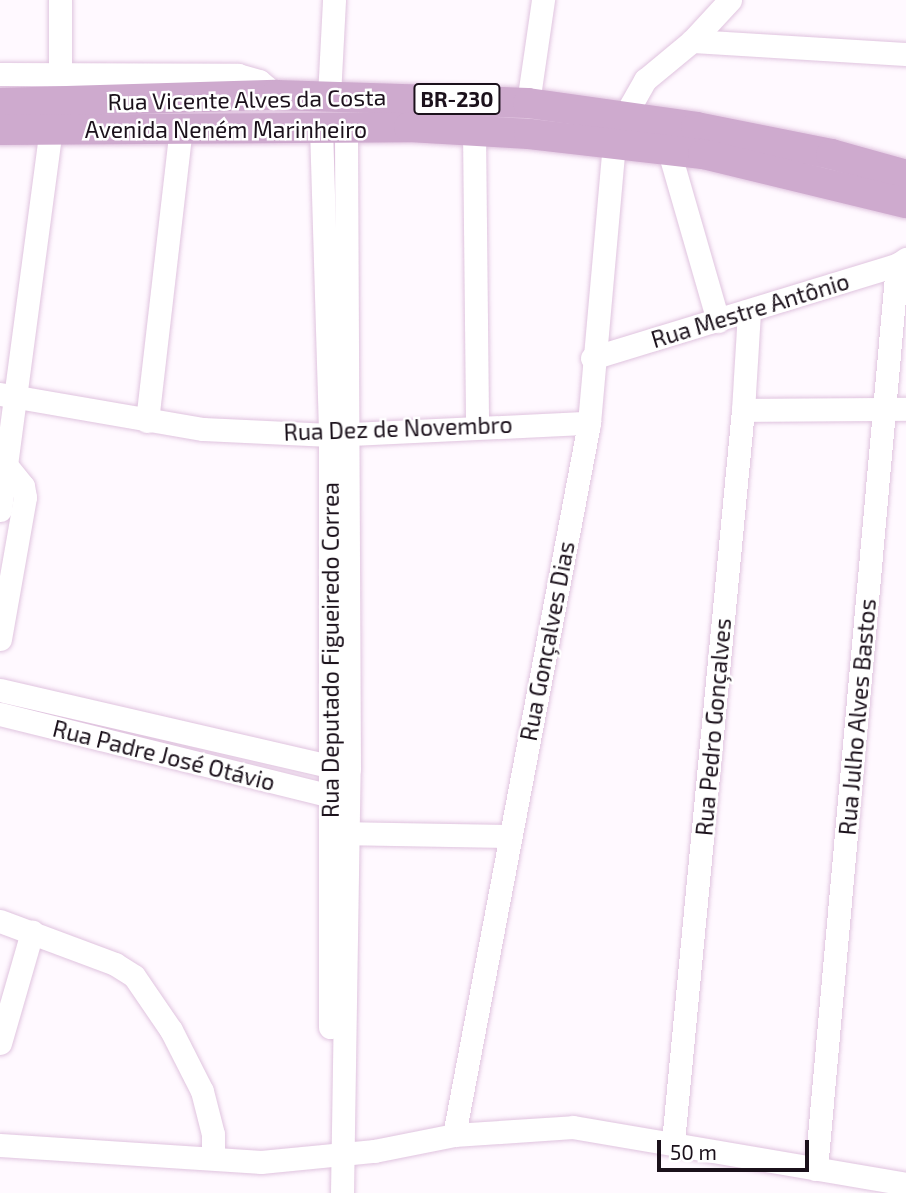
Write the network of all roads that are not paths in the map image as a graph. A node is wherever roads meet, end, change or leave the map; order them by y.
1 (60, 0) edge
2 (334, 0) edge
3 (543, 0) edge
4 (730, 0) edge
5 (692, 41) junction
6 (906, 54) edge
7 (60, 73) junction
8 (0, 74) edge
9 (276, 95) junction
10 (329, 96) junction
11 (0, 103) edge
12 (528, 103) junction
13 (181, 128) junction
14 (334, 128) junction
15 (0, 130) edge
16 (51, 130) junction
17 (474, 130) junction
18 (619, 130) junction
19 (669, 151) junction
20 (906, 175) edge
21 (906, 203) edge
22 (902, 262) edge
23 (749, 311) junction
24 (718, 321) junction
25 (592, 358) junction
26 (6, 395) edge
27 (896, 409) edge
28 (743, 410) junction
29 (147, 421) junction
30 (589, 422) junction
31 (477, 426) junction
32 (338, 434) junction
33 (5, 464) junction
34 (0, 510) edge
35 (0, 639) edge
36 (0, 691) edge
37 (73, 706) junction
38 (0, 715) edge
39 (137, 720) junction
40 (68, 731) junction
41 (131, 747) junction
42 (254, 750) junction
43 (339, 769) junction
44 (248, 776) junction
45 (339, 797) junction
46 (339, 833) junction
47 (510, 836) junction
48 (0, 921) edge
49 (32, 932) junction
50 (0, 1043) edge
51 (454, 1135) junction
52 (673, 1142) junction
53 (0, 1146) edge
54 (213, 1156) junction
55 (341, 1168) edge
56 (816, 1169) junction
57 (906, 1184) edge

1 - 7 street
2 - 10 street
3 - 12 street
4 - 5 street
5 - 6 street
5 - 18 street
7 - 8 street
7 - 9 street
9 - 10 main road, Rua Vicente Alves da Costa / BR-230
9 - 11 main road, Rua Vicente Alves da Costa / BR-230
10 - 12 main road, Rua Vicente Alves da Costa / BR-230
12 - 18 main road, Rua Vicente Alves da Costa / BR-230
13 - 14 main road, Avenida Neném Marinheiro / BR-230
13 - 16 main road, Avenida Neném Marinheiro / BR-230
13 - 29 street
14 - 17 main road, Avenida Neném Marinheiro / BR-230
14 - 32 street, Rua Deputado Figueiredo Correa
15 - 16 main road, Avenida Neném Marinheiro / BR-230
16 - 26 street
17 - 18 main road, Avenida Neném Marinheiro / BR-230
17 - 31 street
18 - 19 main road, Avenida Neném Marinheiro / BR-230
18 - 20 main road, Rua Vicente Alves da Costa / BR-230
18 - 25 street, Rua Gonçalves Dias
19 - 21 main road, Avenida Neném Marinheiro / BR-230
19 - 24 street
22 - 23 street, Rua Mestre Antônio
22 - 27 street, Rua Julho Alves Bastos
23 - 24 street, Rua Mestre Antônio
23 - 28 street, Rua Pedro Gonçalves
24 - 25 street, Rua Mestre Antônio
25 - 30 street, Rua Gonçalves Dias
26 - 29 street, Rua Dez de Novembro
26 - 33 street
27 - 28 street
27 - 56 street, Rua Julho Alves Bastos
28 - 52 street, Rua Pedro Gonçalves
29 - 32 street, Rua Dez de Novembro
30 - 31 street, Rua Dez de Novembro
30 - 47 street, Rua Gonçalves Dias
31 - 32 street, Rua Dez de Novembro
32 - 43 street, Rua Deputado Figueiredo Correa
33 - 34 street
33 - 35 street
36 - 37 street, Rua Padre José Otávio
37 - 39 street, Rua Padre José Otávio
37 - 40 street
38 - 40 street, Rua Padre José Otávio
39 - 41 street
39 - 42 street, Rua Padre José Otávio
40 - 41 street, Rua Padre José Otávio
41 - 44 street, Rua Padre José Otávio
42 - 43 street, Rua Padre José Otávio
42 - 44 street
43 - 45 street, Rua Deputado Figueiredo Correa
44 - 45 street, Rua Padre José Otávio
45 - 46 street, Rua Deputado Figueiredo Correa
46 - 47 street
46 - 55 street, Rua Deputado Figueiredo Correa
47 - 51 street, Rua Gonçalves Dias
48 - 49 street
49 - 50 street
49 - 54 street
51 - 52 street
51 - 55 street
52 - 56 street
53 - 54 street
54 - 55 street
56 - 57 street

